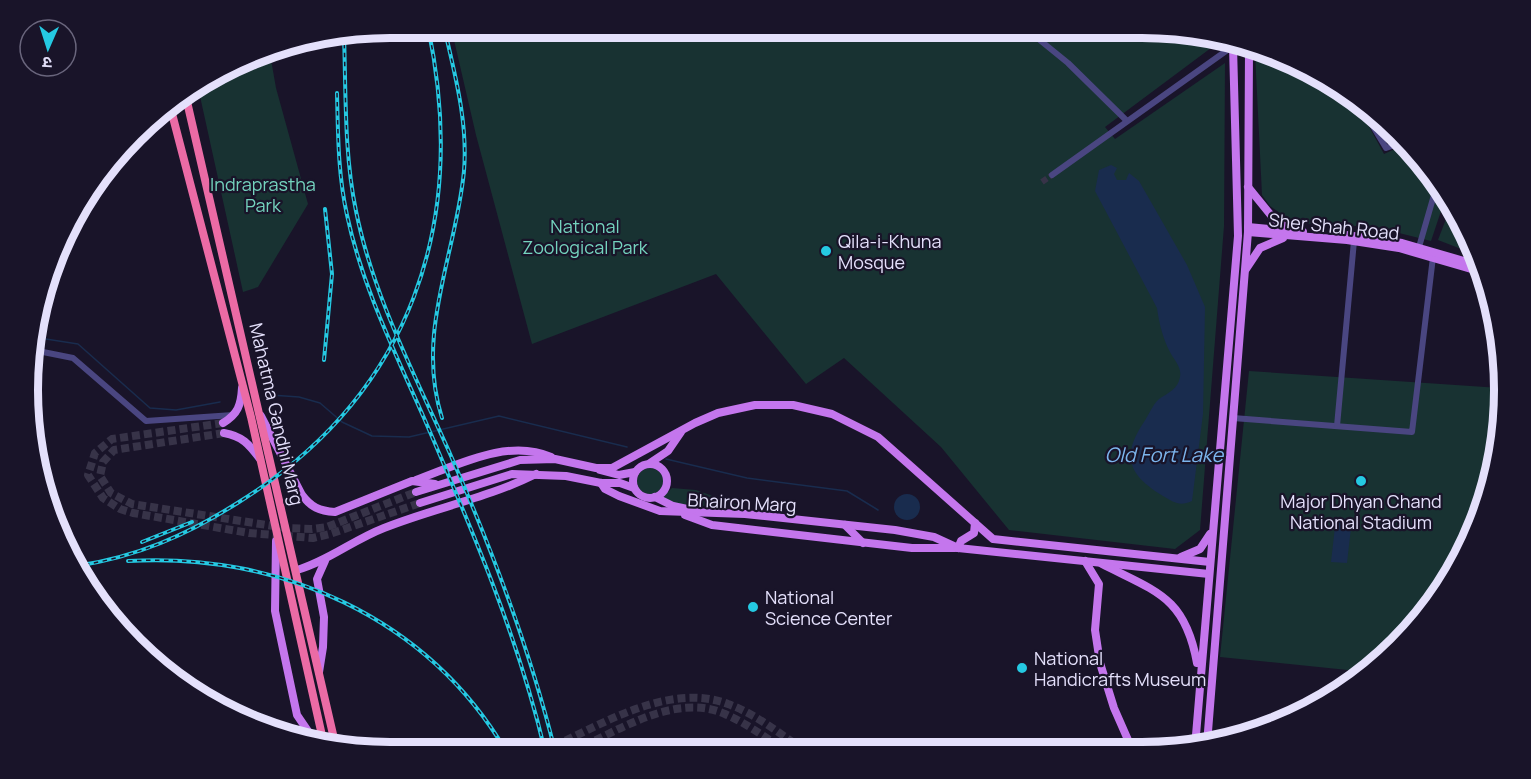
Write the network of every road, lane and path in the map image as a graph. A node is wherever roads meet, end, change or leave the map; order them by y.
1 (1037, 38) edge
2 (1230, 48) edge
3 (1233, 49) edge
4 (1249, 54) edge
5 (187, 102) edge
6 (172, 113) edge
7 (1127, 121) junction
8 (1370, 122) edge
9 (1394, 145) edge
10 (1052, 175) tunnel mouth
11 (1248, 187) junction
12 (1434, 194) edge
13 (1248, 230) junction
14 (1294, 233) junction
15 (1354, 241) junction
16 (1419, 247) junction
17 (1433, 257) junction
18 (1470, 263) edge
19 (1472, 269) edge
20 (1244, 273) junction
21 (40, 351) edge
22 (243, 386) junction
23 (235, 415) junction
24 (261, 415) junction
25 (1233, 418) junction
26 (223, 423) tunnel mouth
27 (1337, 426) junction
28 (684, 429) junction
29 (224, 433) tunnel mouth
30 (555, 459) junction
31 (261, 460) junction
32 (647, 464) junction
33 (596, 468) junction
34 (635, 472) junction
35 (536, 474) junction
36 (412, 481) junction
37 (598, 482) junction
38 (437, 484) junction
39 (634, 488) junction
40 (416, 492) tunnel mouth
41 (655, 497) junction
42 (420, 503) tunnel mouth
43 (679, 513) junction
44 (711, 514) junction
45 (275, 521) junction
46 (975, 523) junction
47 (844, 525) junction
48 (1211, 531) junction
49 (993, 539) junction
50 (863, 543) junction
51 (957, 548) junction
52 (993, 551) junction
53 (1173, 558) junction
54 (326, 560) junction
55 (1085, 561) junction
56 (1096, 561) junction
57 (1210, 562) junction
58 (297, 570) junction
59 (1209, 574) junction
60 (1200, 671) junction
61 (318, 674) junction
62 (309, 732) edge
63 (322, 735) edge
64 (1208, 735) edge
65 (333, 737) edge
66 (1196, 737) edge
67 (1129, 742) edge

1 - 7 street
2 - 7 street
3 - 48 main road
4 - 11 main road
5 - 24 highway, Mahatma Gandhi Marg
6 - 22 highway, Mahatma Gandhi Marg
7 - 10 street
8 - 9 street
11 - 13 main road
11 - 14 main road
12 - 16 street
13 - 14 main road, Sher Shah Road
13 - 20 main road
14 - 15 main road, Sher Shah Road
14 - 16 main road, Sher Shah Road
14 - 20 main road
15 - 17 main road, Sher Shah Road
15 - 27 street
16 - 18 main road, Sher Shah Road
17 - 19 main road, Sher Shah Road
17 - 27 street
20 - 25 main road
21 - 23 street
22 - 23 main road
22 - 31 highway, Mahatma Gandhi Marg
23 - 26 main road
24 - 36 main road
24 - 58 highway, Mahatma Gandhi Marg
25 - 27 street
25 - 64 main road
28 - 32 main road
28 - 33 main road
28 - 46 main road
29 - 31 main road
30 - 33 main road
30 - 36 main road
30 - 38 main road
31 - 45 highway, Mahatma Gandhi Marg
32 - 34 main road
32 - 41 main road
33 - 34 main road
33 - 37 main road
34 - 39 main road
35 - 37 main road, Bhairon Marg
35 - 42 main road
35 - 54 main road, Bhairon Marg
36 - 38 main road
37 - 39 main road
37 - 43 main road, Bhairon Marg
38 - 40 main road
39 - 41 main road
41 - 44 main road
43 - 44 main road, Bhairon Marg
43 - 50 main road
44 - 47 main road, Bhairon Marg
45 - 62 main road
45 - 63 highway, Mahatma Gandhi Marg
46 - 49 main road
46 - 51 main road
47 - 50 main road
47 - 51 main road, Bhairon Marg
48 - 53 main road
48 - 57 main road
49 - 52 main road
49 - 53 main road
50 - 51 main road
51 - 52 main road, Bhairon Marg
52 - 55 main road, Bhairon Marg
53 - 57 main road
54 - 58 main road, Bhairon Marg
54 - 61 main road
55 - 56 main road, Bhairon Marg
55 - 67 main road
56 - 59 main road, Bhairon Marg
56 - 60 main road
57 - 59 main road
58 - 61 highway, Mahatma Gandhi Marg
59 - 60 main road
60 - 66 main road
61 - 65 highway, Mahatma Gandhi Marg

